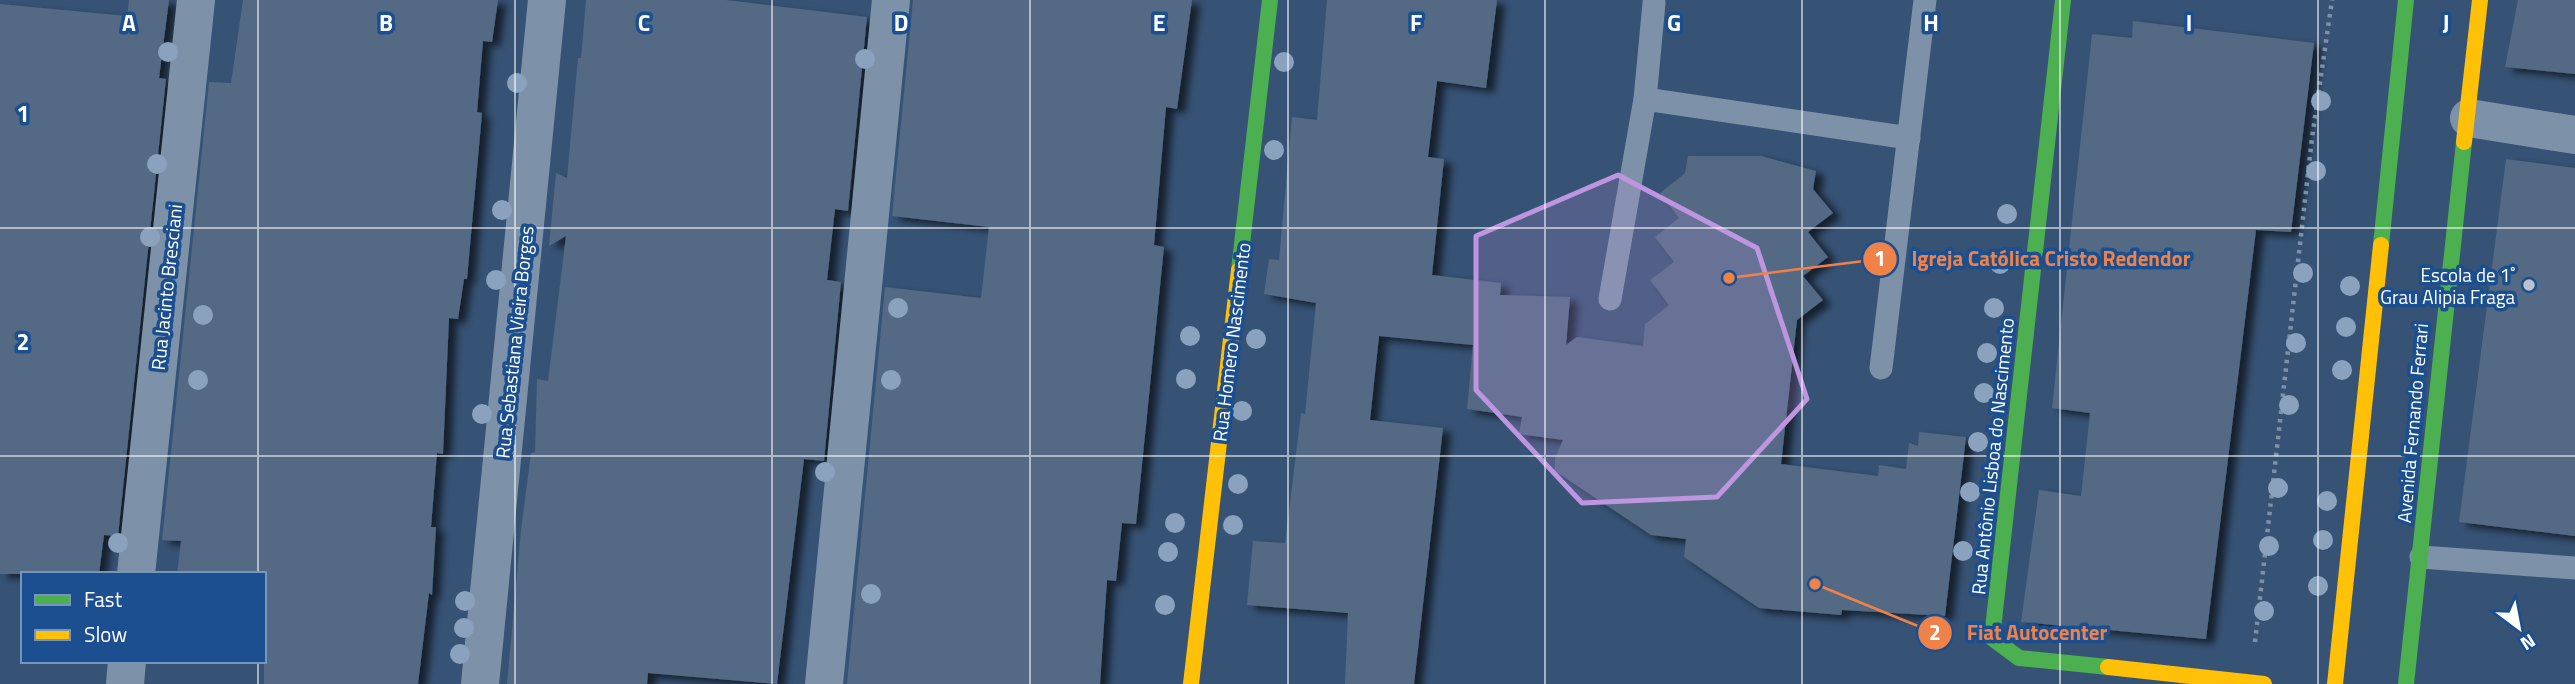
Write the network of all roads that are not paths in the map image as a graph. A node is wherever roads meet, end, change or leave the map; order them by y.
1 (195, 0) edge
2 (547, 0) edge
3 (891, 0) edge
4 (1270, 0) edge
5 (1925, 0) edge
6 (2063, 0) edge
7 (2406, 0) edge
8 (2480, 0) edge
9 (1654, 2) dead end
10 (1645, 99) junction
11 (2469, 118) junction
12 (2575, 135) edge
13 (1909, 138) junction
14 (1610, 299) dead end
15 (1881, 368) dead end
16 (2421, 557) junction
17 (2575, 568) edge
18 (136, 572) edge
19 (127, 663) edge
20 (2257, 683) edge
21 (125, 684) edge
22 (480, 684) edge
23 (824, 684) edge
24 (1191, 684) edge
25 (2335, 684) edge
26 (2406, 684) edge

1 - 18 street, Rua Jacinto Bresciani
2 - 22 street, Rua Sebastiana Vieira Borges
3 - 23 street
4 - 24 street, Rua Homero Nascimento
5 - 13 lane
6 - 20 street, Rua Antônio Lisboa do Nascimento
7 - 25 street
8 - 11 street, Avenida Fernando Ferrari
9 - 10 lane
10 - 13 lane
10 - 14 lane
11 - 12 street
11 - 16 street, Avenida Fernando Ferrari
13 - 15 lane
16 - 17 lane
16 - 26 street, Avenida Fernando Ferrari
19 - 21 street

